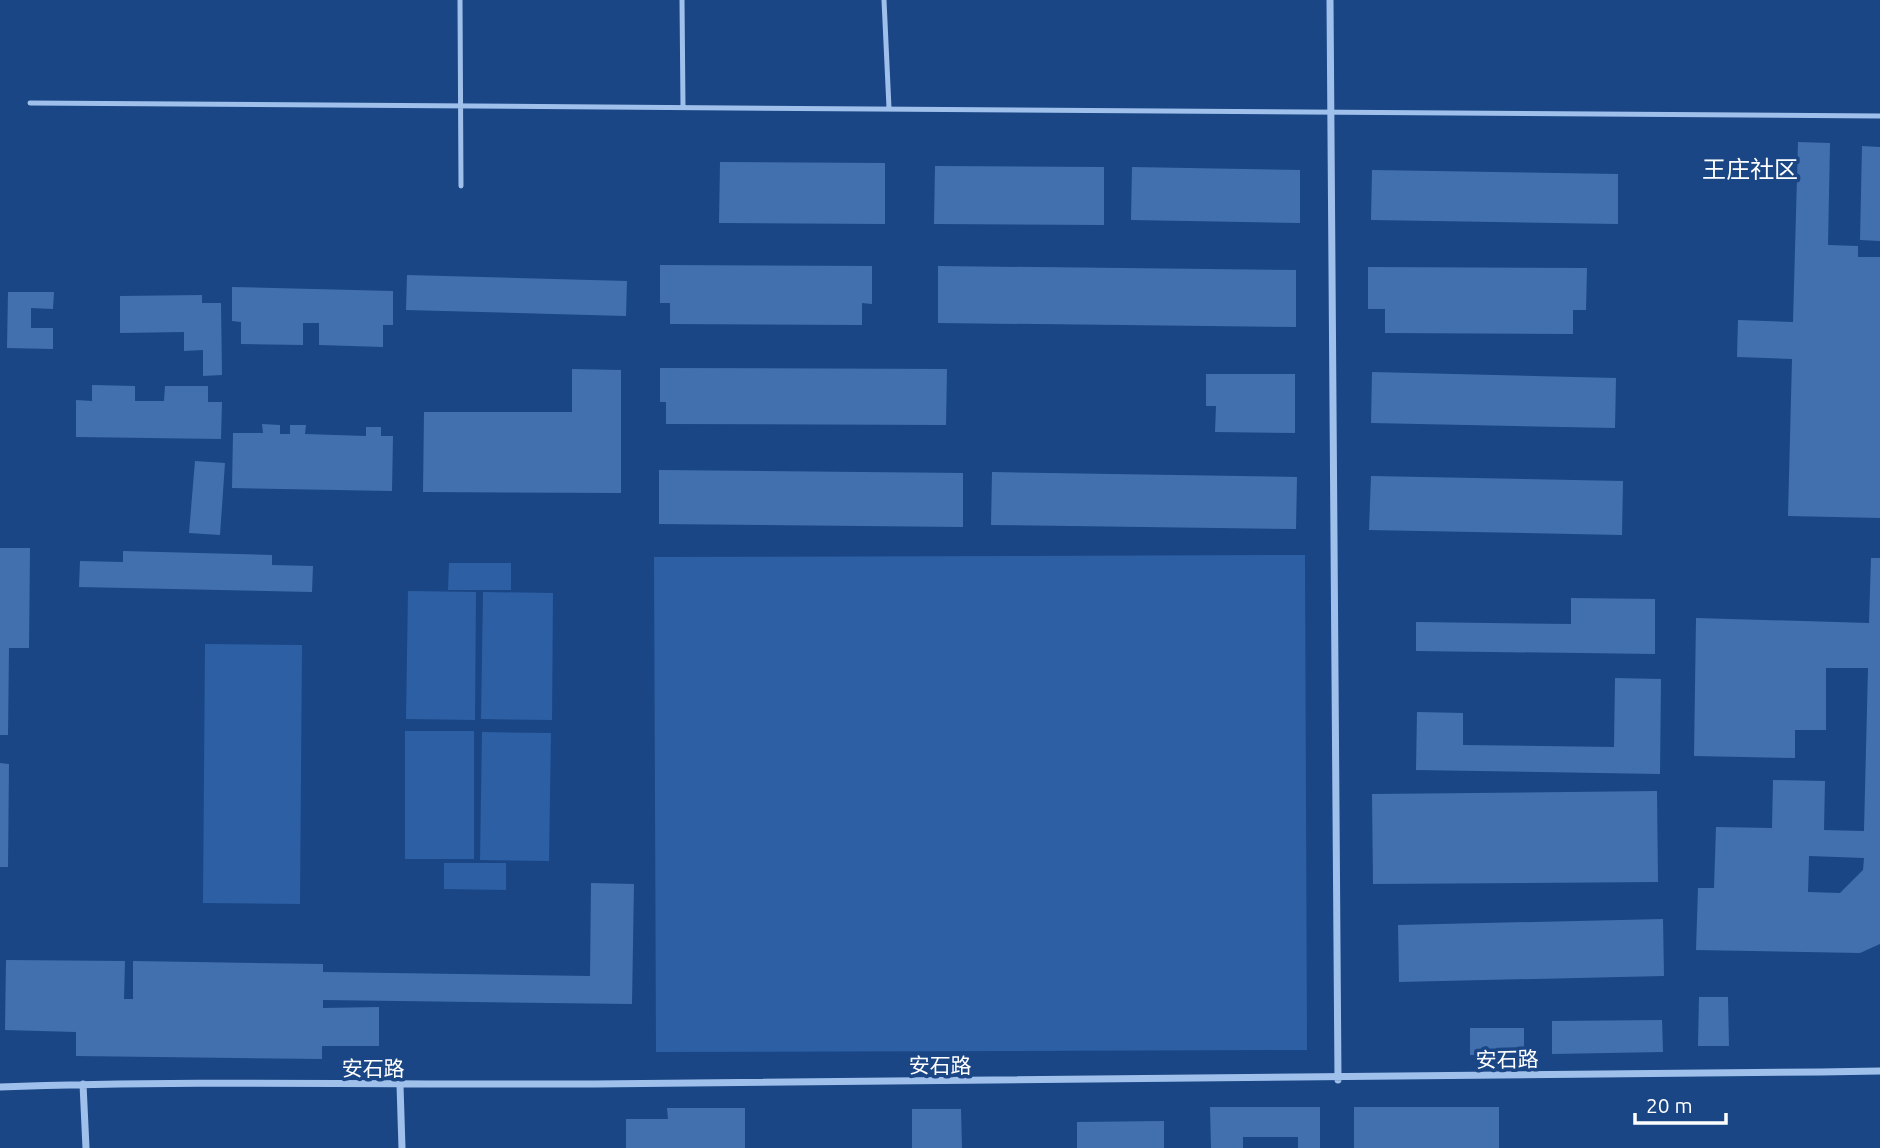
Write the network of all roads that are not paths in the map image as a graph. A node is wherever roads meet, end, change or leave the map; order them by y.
1 (460, 0) edge
2 (682, 0) edge
3 (884, 0) edge
4 (1330, 0) edge
5 (30, 103) dead end
6 (461, 106) junction
7 (682, 107) junction
8 (889, 108) junction
9 (1331, 112) junction
10 (1880, 116) edge
11 (461, 186) dead end
12 (1880, 1071) edge
13 (1338, 1080) junction
14 (83, 1084) junction
15 (400, 1085) junction
16 (0, 1087) edge
17 (86, 1148) edge
18 (402, 1148) edge

1 - 6 lane
2 - 7 lane
3 - 8 lane
4 - 9 street
5 - 6 lane
6 - 7 lane
6 - 11 lane
7 - 8 lane
8 - 9 lane
9 - 10 lane
9 - 13 street
12 - 13 street, 安石路
13 - 15 street, 安石路
14 - 15 street, 安石路
14 - 16 street, 安石路
14 - 17 street
15 - 18 street

